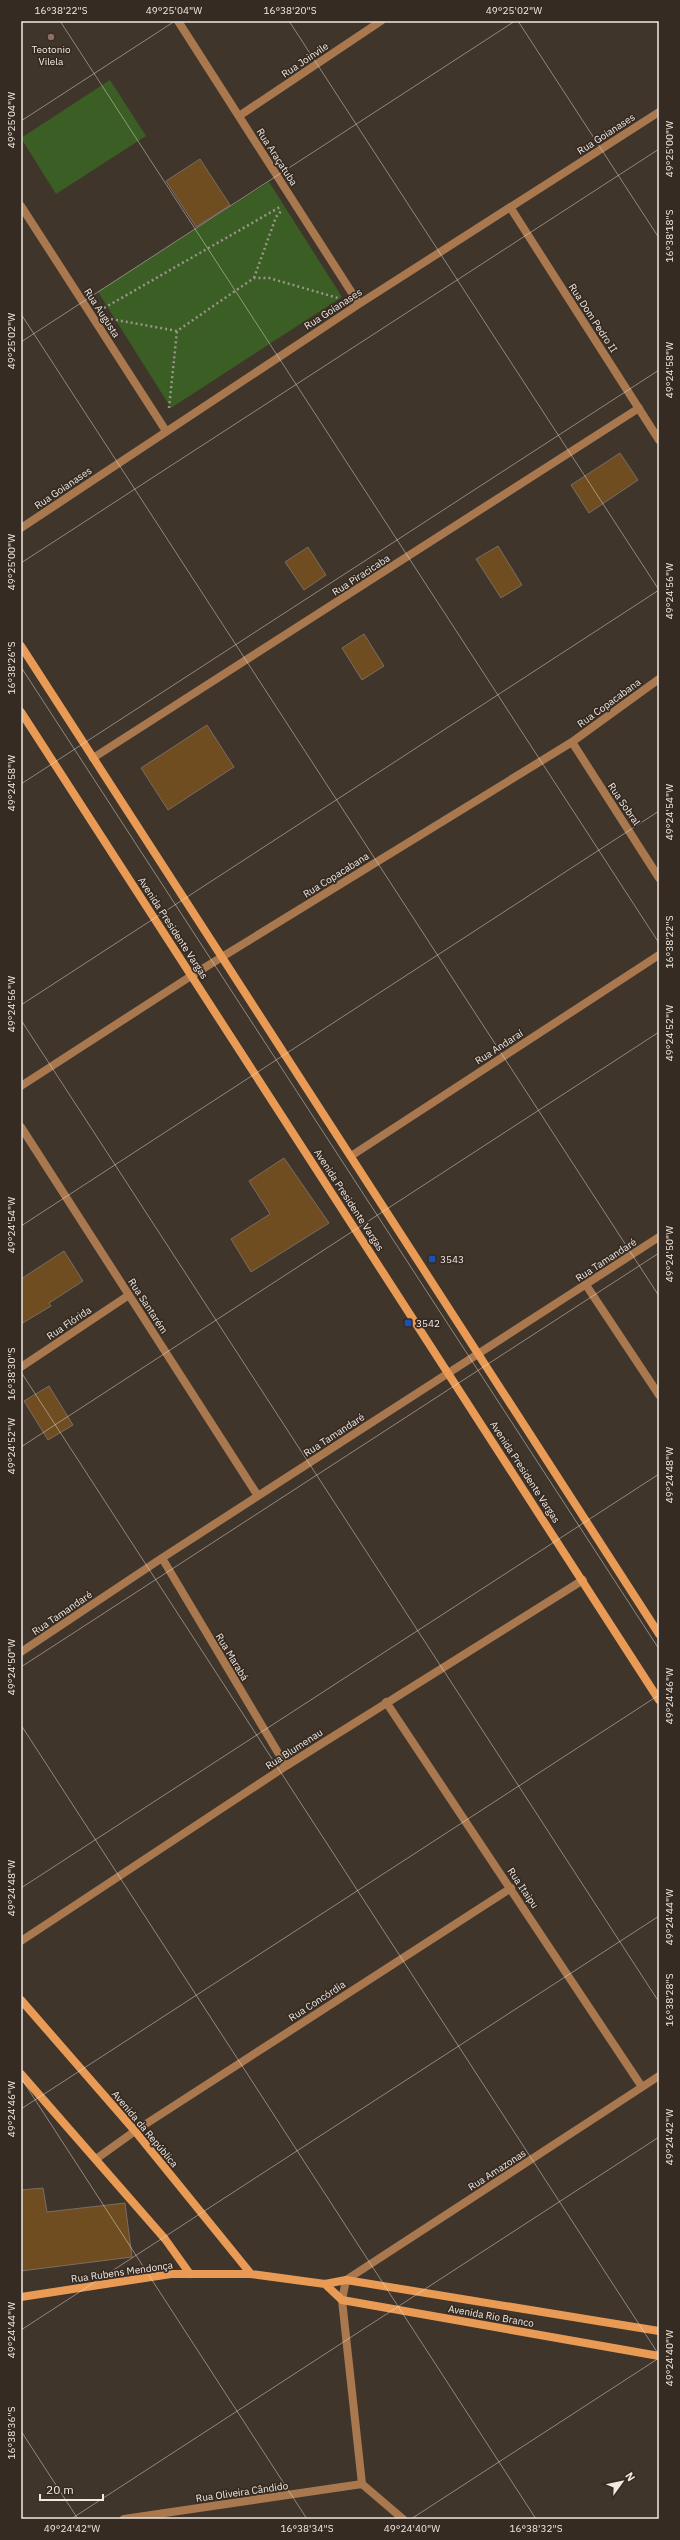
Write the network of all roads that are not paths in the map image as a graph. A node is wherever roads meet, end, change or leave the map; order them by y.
1 (178, 21) edge
2 (381, 21) edge
3 (659, 112) edge
4 (239, 116) junction
5 (21, 206) edge
6 (510, 207) junction
7 (359, 304) junction
8 (639, 408) junction
9 (166, 431) junction
10 (659, 440) edge
11 (21, 528) edge
12 (21, 646) edge
13 (659, 679) edge
14 (21, 712) edge
15 (572, 742) junction
16 (93, 758) junction
17 (659, 878) edge
18 (659, 955) edge
19 (222, 957) junction
20 (192, 976) junction
21 (21, 1086) edge
22 (21, 1126) edge
23 (351, 1156) junction
24 (659, 1238) edge
25 (586, 1285) junction
26 (129, 1294) junction
27 (478, 1354) junction
28 (21, 1367) edge
29 (448, 1372) junction
30 (659, 1395) edge
31 (258, 1496) junction
32 (162, 1558) junction
33 (583, 1580) junction
34 (659, 1634) edge
35 (21, 1652) edge
36 (659, 1700) edge
37 (386, 1702) junction
38 (286, 1766) junction
39 (511, 1888) junction
40 (21, 1941) edge
41 (21, 2000) edge
42 (21, 2074) edge
43 (659, 2076) edge
44 (642, 2087) junction
45 (135, 2131) junction
46 (96, 2159) junction
47 (190, 2274) junction
48 (250, 2274) junction
49 (346, 2280) junction
50 (326, 2284) junction
51 (21, 2297) edge
52 (342, 2300) junction
53 (659, 2332) edge
54 (659, 2356) edge
55 (362, 2484) junction
56 (124, 2519) edge
57 (404, 2519) edge

1 - 4 street, Rua Araçatuba
2 - 4 street, Rua Joinvile
3 - 6 street, Rua Goianases
4 - 7 street, Rua Araçatuba
5 - 9 street, Rua Augusta
6 - 7 street, Rua Goianases
6 - 8 street, Rua Dom Pedro II
7 - 9 street, Rua Goianases
8 - 10 street, Rua Dom Pedro II
8 - 16 street, Rua Piracicaba
9 - 11 street, Rua Goianases
12 - 16 street
13 - 15 street, Rua Copacabana
14 - 20 street, Avenida Presidente Vargas
15 - 17 street, Rua Sobral
15 - 19 street, Rua Copacabana
16 - 19 street
18 - 23 street, Rua Andaraí
19 - 20 street, Rua Copacabana
19 - 23 street
20 - 21 street, Rua Copacabana
20 - 29 street, Avenida Presidente Vargas
22 - 26 street, Rua Santarém
23 - 27 street
24 - 25 street, Rua Tamandaré
25 - 27 street, Rua Tamandaré
25 - 30 street
26 - 28 street, Rua Flórida
26 - 31 street, Rua Santarém
27 - 29 street, Rua Tamandaré
27 - 34 street
29 - 31 street, Rua Tamandaré
29 - 33 street, Avenida Presidente Vargas
31 - 32 street, Rua Tamandaré
32 - 35 street, Rua Tamandaré
32 - 38 street, Rua Marabá
33 - 36 street, Avenida Presidente Vargas
33 - 37 street, Rua Blumenau
37 - 38 street, Rua Blumenau
37 - 39 street, Rua Itaipu
38 - 40 street, Rua Blumenau
39 - 44 street, Rua Itaipu
39 - 45 street, Rua Concórdia
41 - 45 street, Avenida da República
42 - 46 street
43 - 44 street, Rua Amazonas
44 - 49 street, Rua Amazonas
45 - 46 street, Rua Concórdia
45 - 48 street, Avenida da República
46 - 47 street
47 - 48 street, Rua Rubens Mendonça
47 - 51 street, Rua Rubens Mendonça
48 - 50 street, Avenida Rio Branco
49 - 50 street, Avenida Rio Branco
49 - 52 street
49 - 53 street, Avenida Rio Branco
50 - 52 street
52 - 54 street, Avenida Rio Branco
52 - 55 street
55 - 56 street, Rua Oliveira Cândido
55 - 57 street

